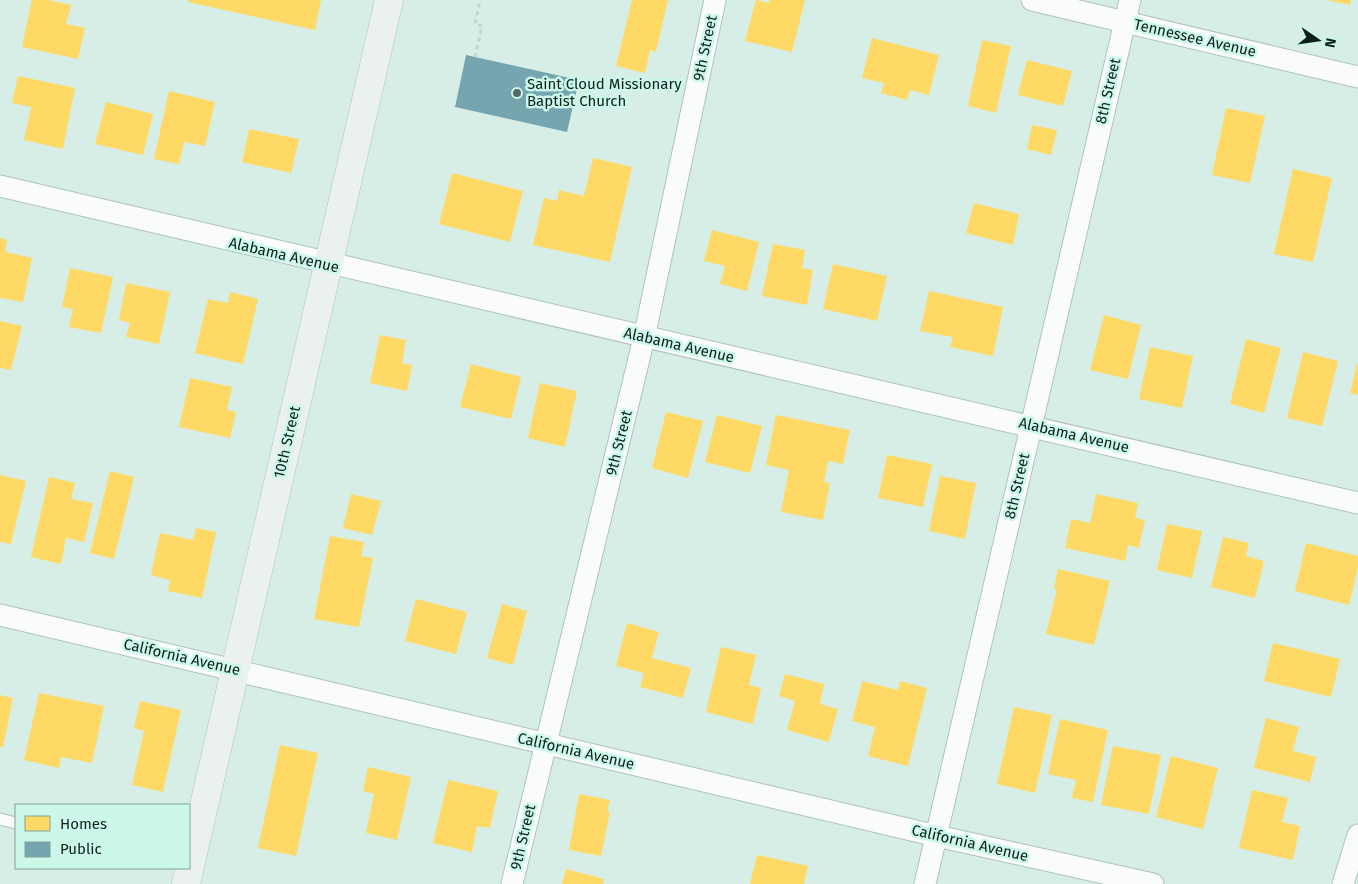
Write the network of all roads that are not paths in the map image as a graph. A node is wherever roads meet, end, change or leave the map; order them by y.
1 (389, 0) edge
2 (715, 0) edge
3 (1032, 0) edge
4 (1130, 0) edge
5 (1124, 22) junction
6 (1358, 77) edge
7 (0, 186) edge
8 (328, 266) junction
9 (644, 338) junction
10 (1032, 425) junction
11 (1358, 503) edge
12 (0, 615) edge
13 (235, 669) junction
14 (545, 744) junction
15 (0, 819) edge
16 (15, 823) edge
17 (1358, 835) edge
18 (937, 836) junction
19 (190, 854) edge
20 (512, 884) edge
21 (926, 884) edge
22 (1153, 884) edge
23 (1343, 884) edge

1 - 8 street, 10th Street
2 - 9 street, 9th Street
3 - 5 street, Tennessee Avenue
4 - 5 street, 8th Street
5 - 6 street, Tennessee Avenue
5 - 10 street, 8th Street
7 - 8 street, Alabama Avenue
8 - 9 street, Alabama Avenue
8 - 13 street, 10th Street
9 - 10 street, Alabama Avenue
9 - 14 street, 9th Street
10 - 11 street, Alabama Avenue
10 - 18 street, 8th Street
12 - 13 street, California Avenue
13 - 14 street, California Avenue
13 - 19 street, 10th Street
14 - 18 street, California Avenue
14 - 20 street, 9th Street
15 - 16 lane
17 - 23 street
18 - 21 street, 8th Street
18 - 22 street, California Avenue

